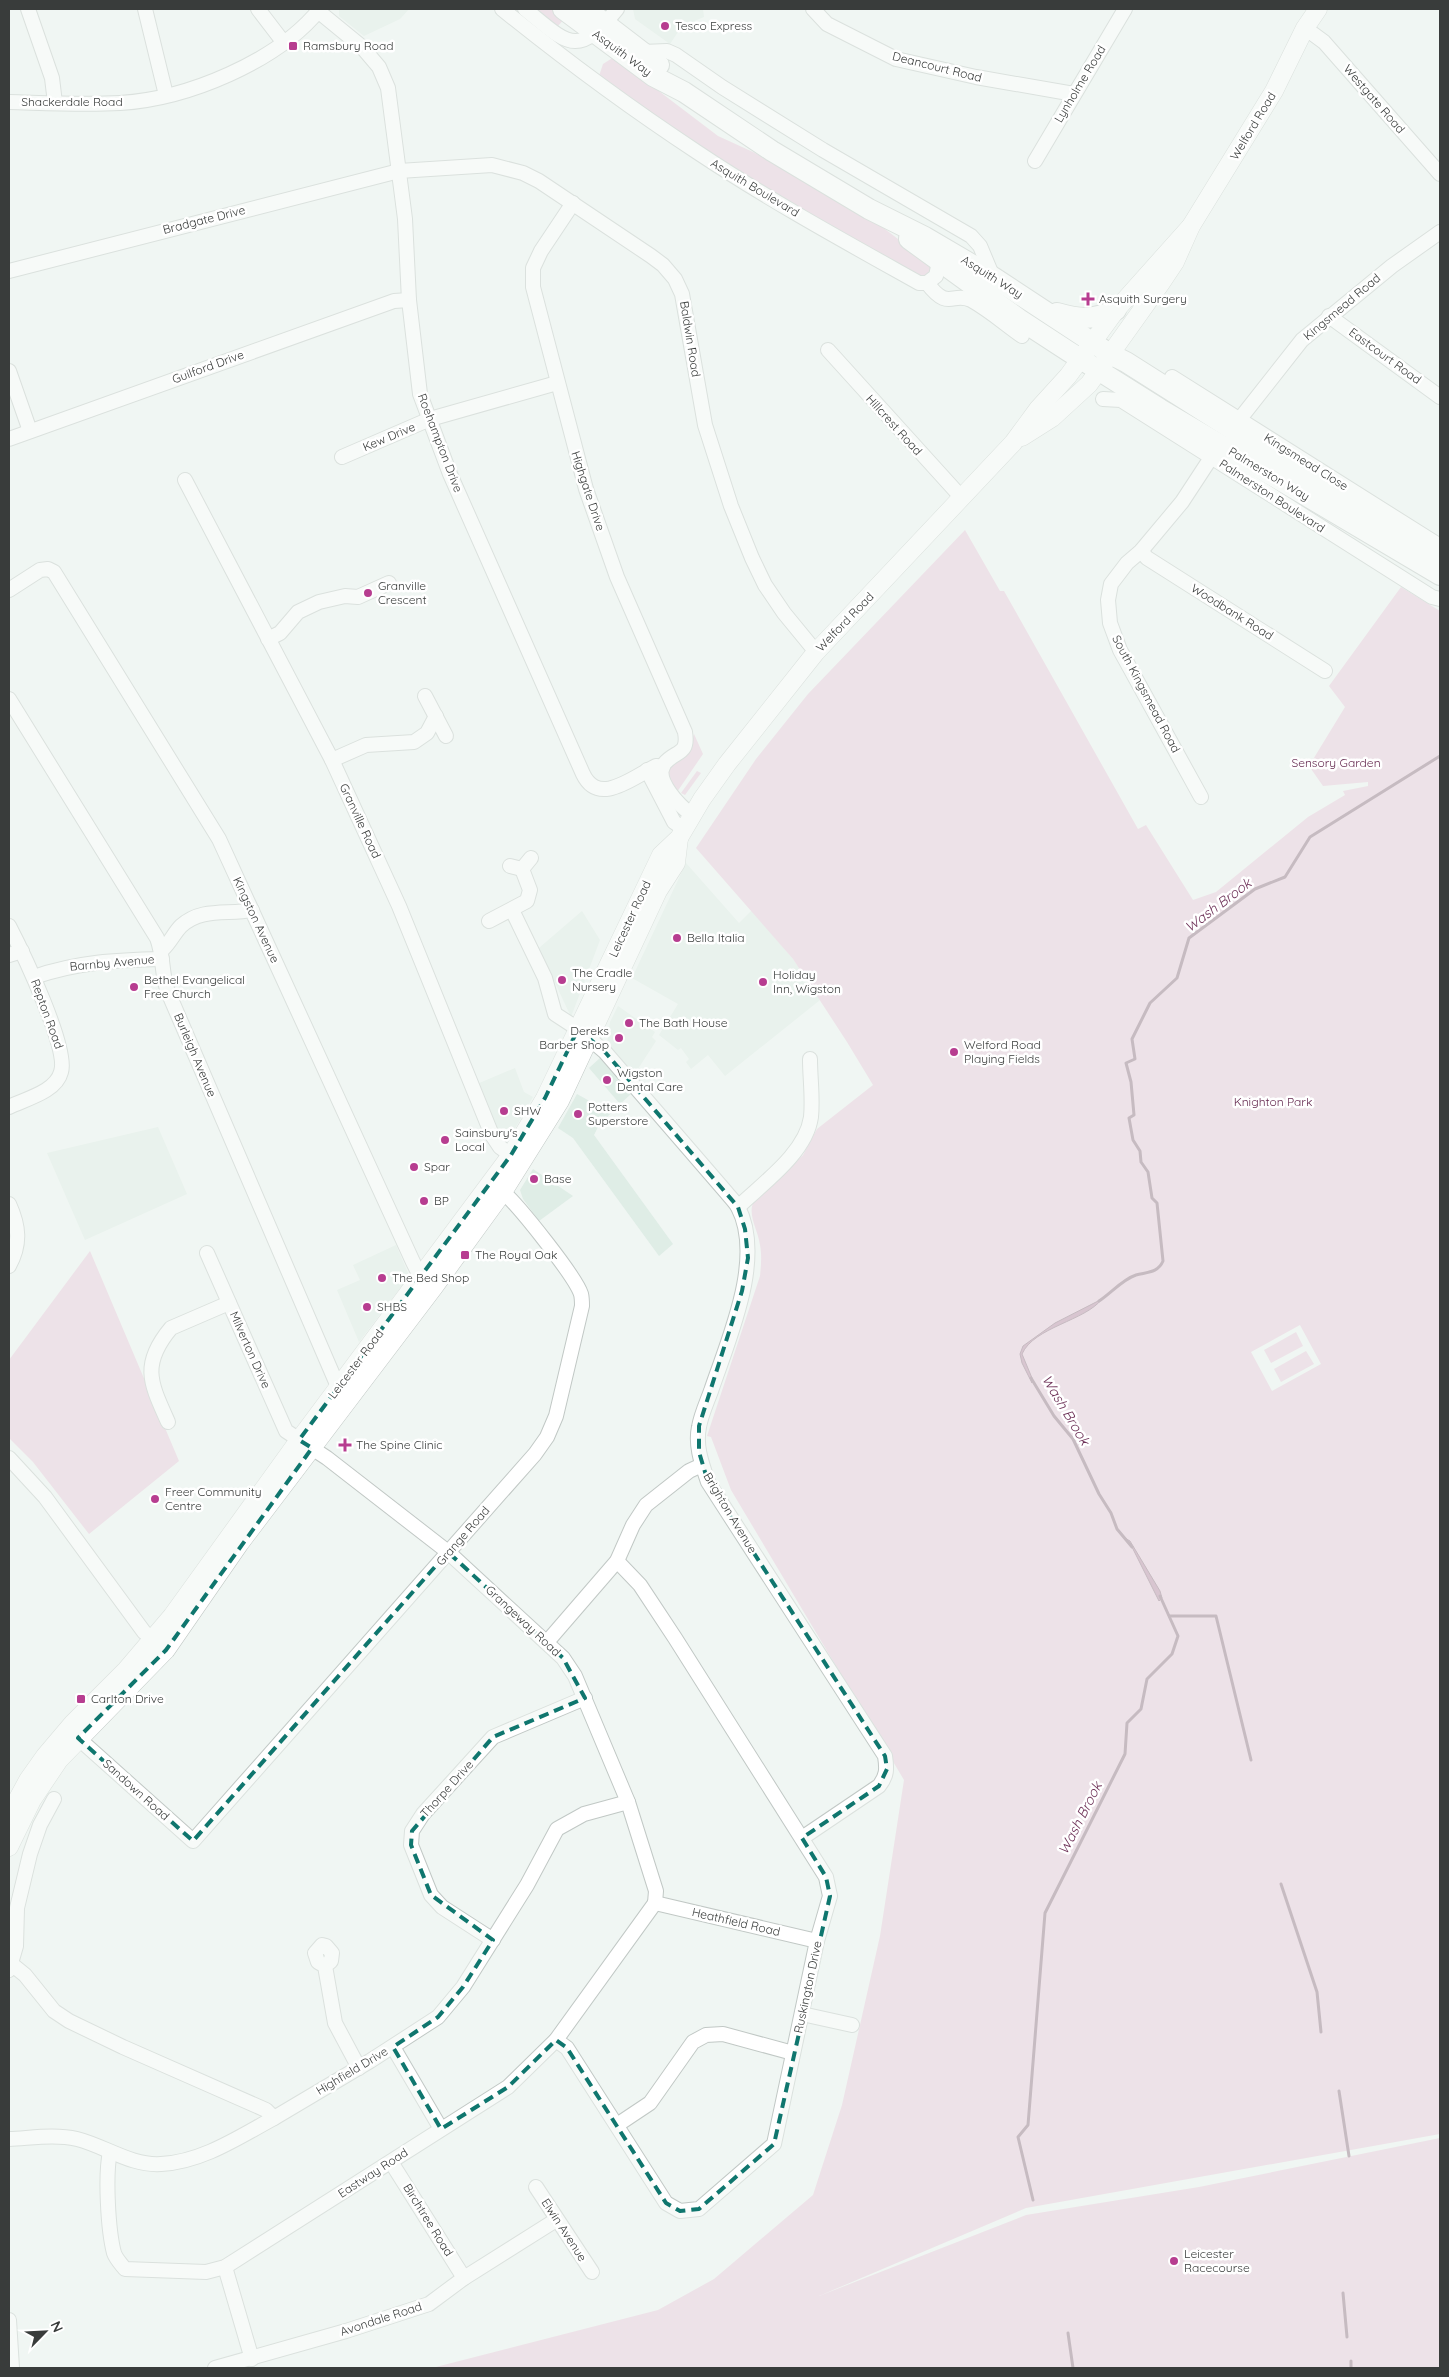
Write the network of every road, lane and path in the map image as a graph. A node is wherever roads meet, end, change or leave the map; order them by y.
1 (28, 9) edge
2 (145, 9) edge
3 (258, 9) edge
4 (502, 9) edge
5 (525, 9) edge
6 (563, 9) edge
7 (586, 9) edge
8 (813, 9) edge
9 (1125, 9) edge
10 (319, 10) edge
11 (1311, 17) edge
12 (606, 22) edge
13 (284, 43) junction
14 (643, 52) junction
15 (684, 92) junction
16 (1074, 94) junction
17 (166, 95) junction
18 (9, 102) edge
19 (54, 103) junction
20 (1035, 160) dead end
21 (400, 171) junction
22 (1440, 174) edge
23 (573, 203) junction
24 (870, 209) junction
25 (1192, 226) junction
26 (1440, 232) edge
27 (939, 262) junction
28 (9, 271) edge
29 (993, 277) junction
30 (927, 283) junction
31 (409, 300) junction
32 (1043, 309) junction
33 (1116, 310) junction
34 (1329, 316) junction
35 (1022, 336) dead end
36 (828, 350) dead end
37 (1087, 350) junction
38 (1105, 362) junction
39 (9, 371) edge
40 (1172, 377) dead end
41 (557, 383) junction
42 (1440, 395) edge
43 (1102, 399) dead end
44 (1187, 402) junction
45 (430, 420) junction
46 (1239, 420) junction
47 (30, 431) junction
48 (9, 439) edge
49 (1013, 443) junction
50 (1216, 451) junction
51 (342, 458) dead end
52 (185, 480) dead end
53 (962, 498) junction
54 (1440, 546) edge
55 (1141, 551) junction
56 (1440, 561) edge
57 (1440, 576) edge
58 (389, 583) dead end
59 (9, 590) edge
60 (1440, 599) edge
61 (268, 640) junction
62 (816, 652) junction
63 (1324, 671) dead end
64 (425, 696) dead end
65 (9, 698) edge
66 (436, 716) junction
67 (446, 736) dead end
68 (332, 760) junction
69 (654, 768) junction
70 (1201, 797) dead end
71 (685, 828) junction
72 (531, 858) dead end
73 (252, 910) junction
74 (512, 910) junction
75 (490, 921) dead end
76 (9, 926) edge
77 (15, 953) edge
78 (162, 954) junction
79 (34, 977) junction
80 (584, 1034) junction
81 (810, 1059) dead end
82 (9, 1107) edge
83 (517, 1159) junction
84 (503, 1192) junction
85 (9, 1204) edge
86 (738, 1207) junction
87 (207, 1253) dead end
88 (9, 1266) edge
89 (428, 1281) junction
90 (229, 1303) junction
91 (346, 1390) junction
92 (168, 1422) dead end
93 (306, 1444) junction
94 (11, 1465) edge
95 (702, 1465) junction
96 (448, 1552) junction
97 (617, 1562) junction
98 (547, 1642) junction
99 (159, 1645) junction
100 (585, 1698) junction
101 (78, 1738) junction
102 (54, 1799) dead end
103 (628, 1802) junction
104 (9, 1815) edge
105 (802, 1838) junction
106 (193, 1841) joint
107 (9, 1847) edge
108 (656, 1903) junction
109 (493, 1940) junction
110 (817, 1941) junction
111 (10, 1965) edge
112 (324, 1966) dead end
113 (802, 2014) junction
114 (852, 2025) dead end
115 (556, 2040) junction
116 (393, 2047) junction
117 (793, 2053) junction
118 (358, 2068) junction
119 (274, 2118) junction
120 (617, 2125) junction
121 (441, 2129) junction
122 (9, 2139) edge
123 (110, 2152) junction
124 (391, 2162) junction
125 (536, 2187) dead end
126 (556, 2220) junction
127 (225, 2267) junction
128 (592, 2272) dead end
129 (464, 2278) junction
130 (9, 2320) edge
131 (252, 2358) junction
132 (12, 2368) edge
133 (215, 2368) edge

1 - 19 street
2 - 17 street
3 - 13 street
4 - 30 street, Asquith Boulevard
5 - 12 street
6 - 12 highway, Asquith Way
7 - 12 highway, Asquith Way
8 - 16 street, Deancourt Road
9 - 16 street, Lynholme Road
10 - 13 street, Shackerdale Road
10 - 21 street, Roehampton Drive
11 - 22 street, Westgate Road
11 - 25 main road, Welford Road
12 - 14 highway, Asquith Way
12 - 15 highway, Asquith Way
13 - 17 street, Shackerdale Road
14 - 15 highway, Asquith Way
14 - 29 street
15 - 24 highway, Asquith Way
16 - 20 street, Lynholme Road
17 - 19 street, Shackerdale Road
18 - 19 street, Shackerdale Road
21 - 23 street, Baldwin Road
21 - 28 street, Bradgate Drive
21 - 31 street, Roehampton Drive
23 - 41 street, Highgate Drive
23 - 62 street, Baldwin Road
24 - 27 highway, Asquith Way
24 - 29 highway, Asquith Way
25 - 33 main road, Welford Road
25 - 38 main road, Welford Road
26 - 34 street, Kingsmead Road
27 - 30 street
27 - 37 highway, Asquith Way
29 - 32 highway, Asquith Way
30 - 35 street, Asquith Boulevard
31 - 45 street, Roehampton Drive
31 - 47 street, Guilford Drive
32 - 33 highway
32 - 37 highway, Asquith Way
33 - 37 main road, Welford Road
34 - 42 street, Eastcourt Road
34 - 46 street, Kingsmead Road
36 - 53 street, Hillcrest Road
37 - 38 highway, Asquith Way
37 - 49 main road, Welford Road
38 - 44 highway, Palmerston Way
38 - 49 main road, Welford Road
38 - 50 highway, Palmerston Way
39 - 47 street
40 - 46 street, Kingsmead Close
41 - 45 street, Kew Drive
41 - 69 street, Highgate Drive
43 - 50 street, Palmerston Boulevard
44 - 50 highway
44 - 56 highway, Palmerston Way
45 - 51 street, Kew Drive
45 - 69 street, Roehampton Drive
46 - 54 street, Kingsmead Close
47 - 48 street, Guilford Drive
49 - 53 main road, Welford Road
50 - 55 street, South Kingsmead Road
50 - 57 highway, Palmerston Way
50 - 60 street, Palmerston Boulevard
52 - 61 street, Granville Road
53 - 62 main road, Welford Road
55 - 63 street, Woodbank Road
55 - 70 street, South Kingsmead Road
58 - 61 street
59 - 73 street, Kingston Avenue
61 - 68 street, Granville Road
62 - 71 main road, Welford Road
64 - 66 street
65 - 78 street, Burleigh Avenue
66 - 67 street
66 - 68 street
68 - 83 street, Granville Road
69 - 71 street
71 - 80 main road, Leicester Road
72 - 74 street
73 - 78 street
73 - 89 street, Kingston Avenue
74 - 75 street
74 - 80 street, Brighton Avenue
76 - 77 street, Repton Road
77 - 79 street, Repton Road
78 - 79 street, Barnby Avenue
78 - 91 street, Burleigh Avenue
79 - 82 street, Repton Road
80 - 83 main road, Leicester Road
80 - 86 street, Brighton Avenue
81 - 86 street
83 - 84 main road, Leicester Road
83 - 89 main road, Leicester Road
84 - 89 main road, Leicester Road
84 - 96 street, Grange Road
85 - 88 street
86 - 95 street, Brighton Avenue
87 - 90 street, Milverton Drive
89 - 91 main road, Leicester Road
90 - 92 street
90 - 93 street, Milverton Drive
91 - 93 main road, Leicester Road
93 - 96 street, Grangeway Road
93 - 99 main road, Leicester Road
94 - 99 street
95 - 97 street
95 - 105 street, Brighton Avenue
96 - 98 street, Grangeway Road
96 - 106 street, Grange Road
97 - 98 street
97 - 105 street, Ruskington Drive
98 - 100 street, Grangeway Road
99 - 101 main road, Leicester Road
99 - 104 main road, Leicester Road
100 - 103 street, Grangeway Road
100 - 109 street, Thorpe Drive
101 - 106 street, Sandown Road
101 - 107 main road, Leicester Road
102 - 111 street
103 - 108 street, Grangeway Road
103 - 109 street, Highfield Drive
105 - 110 street, Ruskington Drive
108 - 110 street, Heathfield Road
108 - 115 street, Eastway Road
109 - 116 street, Highfield Drive
110 - 113 street, Ruskington Drive
111 - 119 street
112 - 118 street
113 - 114 street
113 - 117 street, Ruskington Drive
115 - 120 street, Ruskington Drive
115 - 121 street, Eastway Road
116 - 118 street, Highfield Drive
116 - 121 street
117 - 120 street
117 - 120 street, Ruskington Drive
118 - 119 street, Highfield Drive
119 - 123 street, Highfield Drive
121 - 124 street, Eastway Road
122 - 123 street, Highfield Drive
123 - 127 street, Eastway Road
124 - 127 street, Eastway Road
124 - 129 street, Birchtree Road
125 - 126 street, Elwin Avenue
126 - 128 street, Elwin Avenue
126 - 129 street, Avondale Road
127 - 131 street
129 - 131 street, Avondale Road
130 - 132 street
131 - 133 street, Avondale Road

